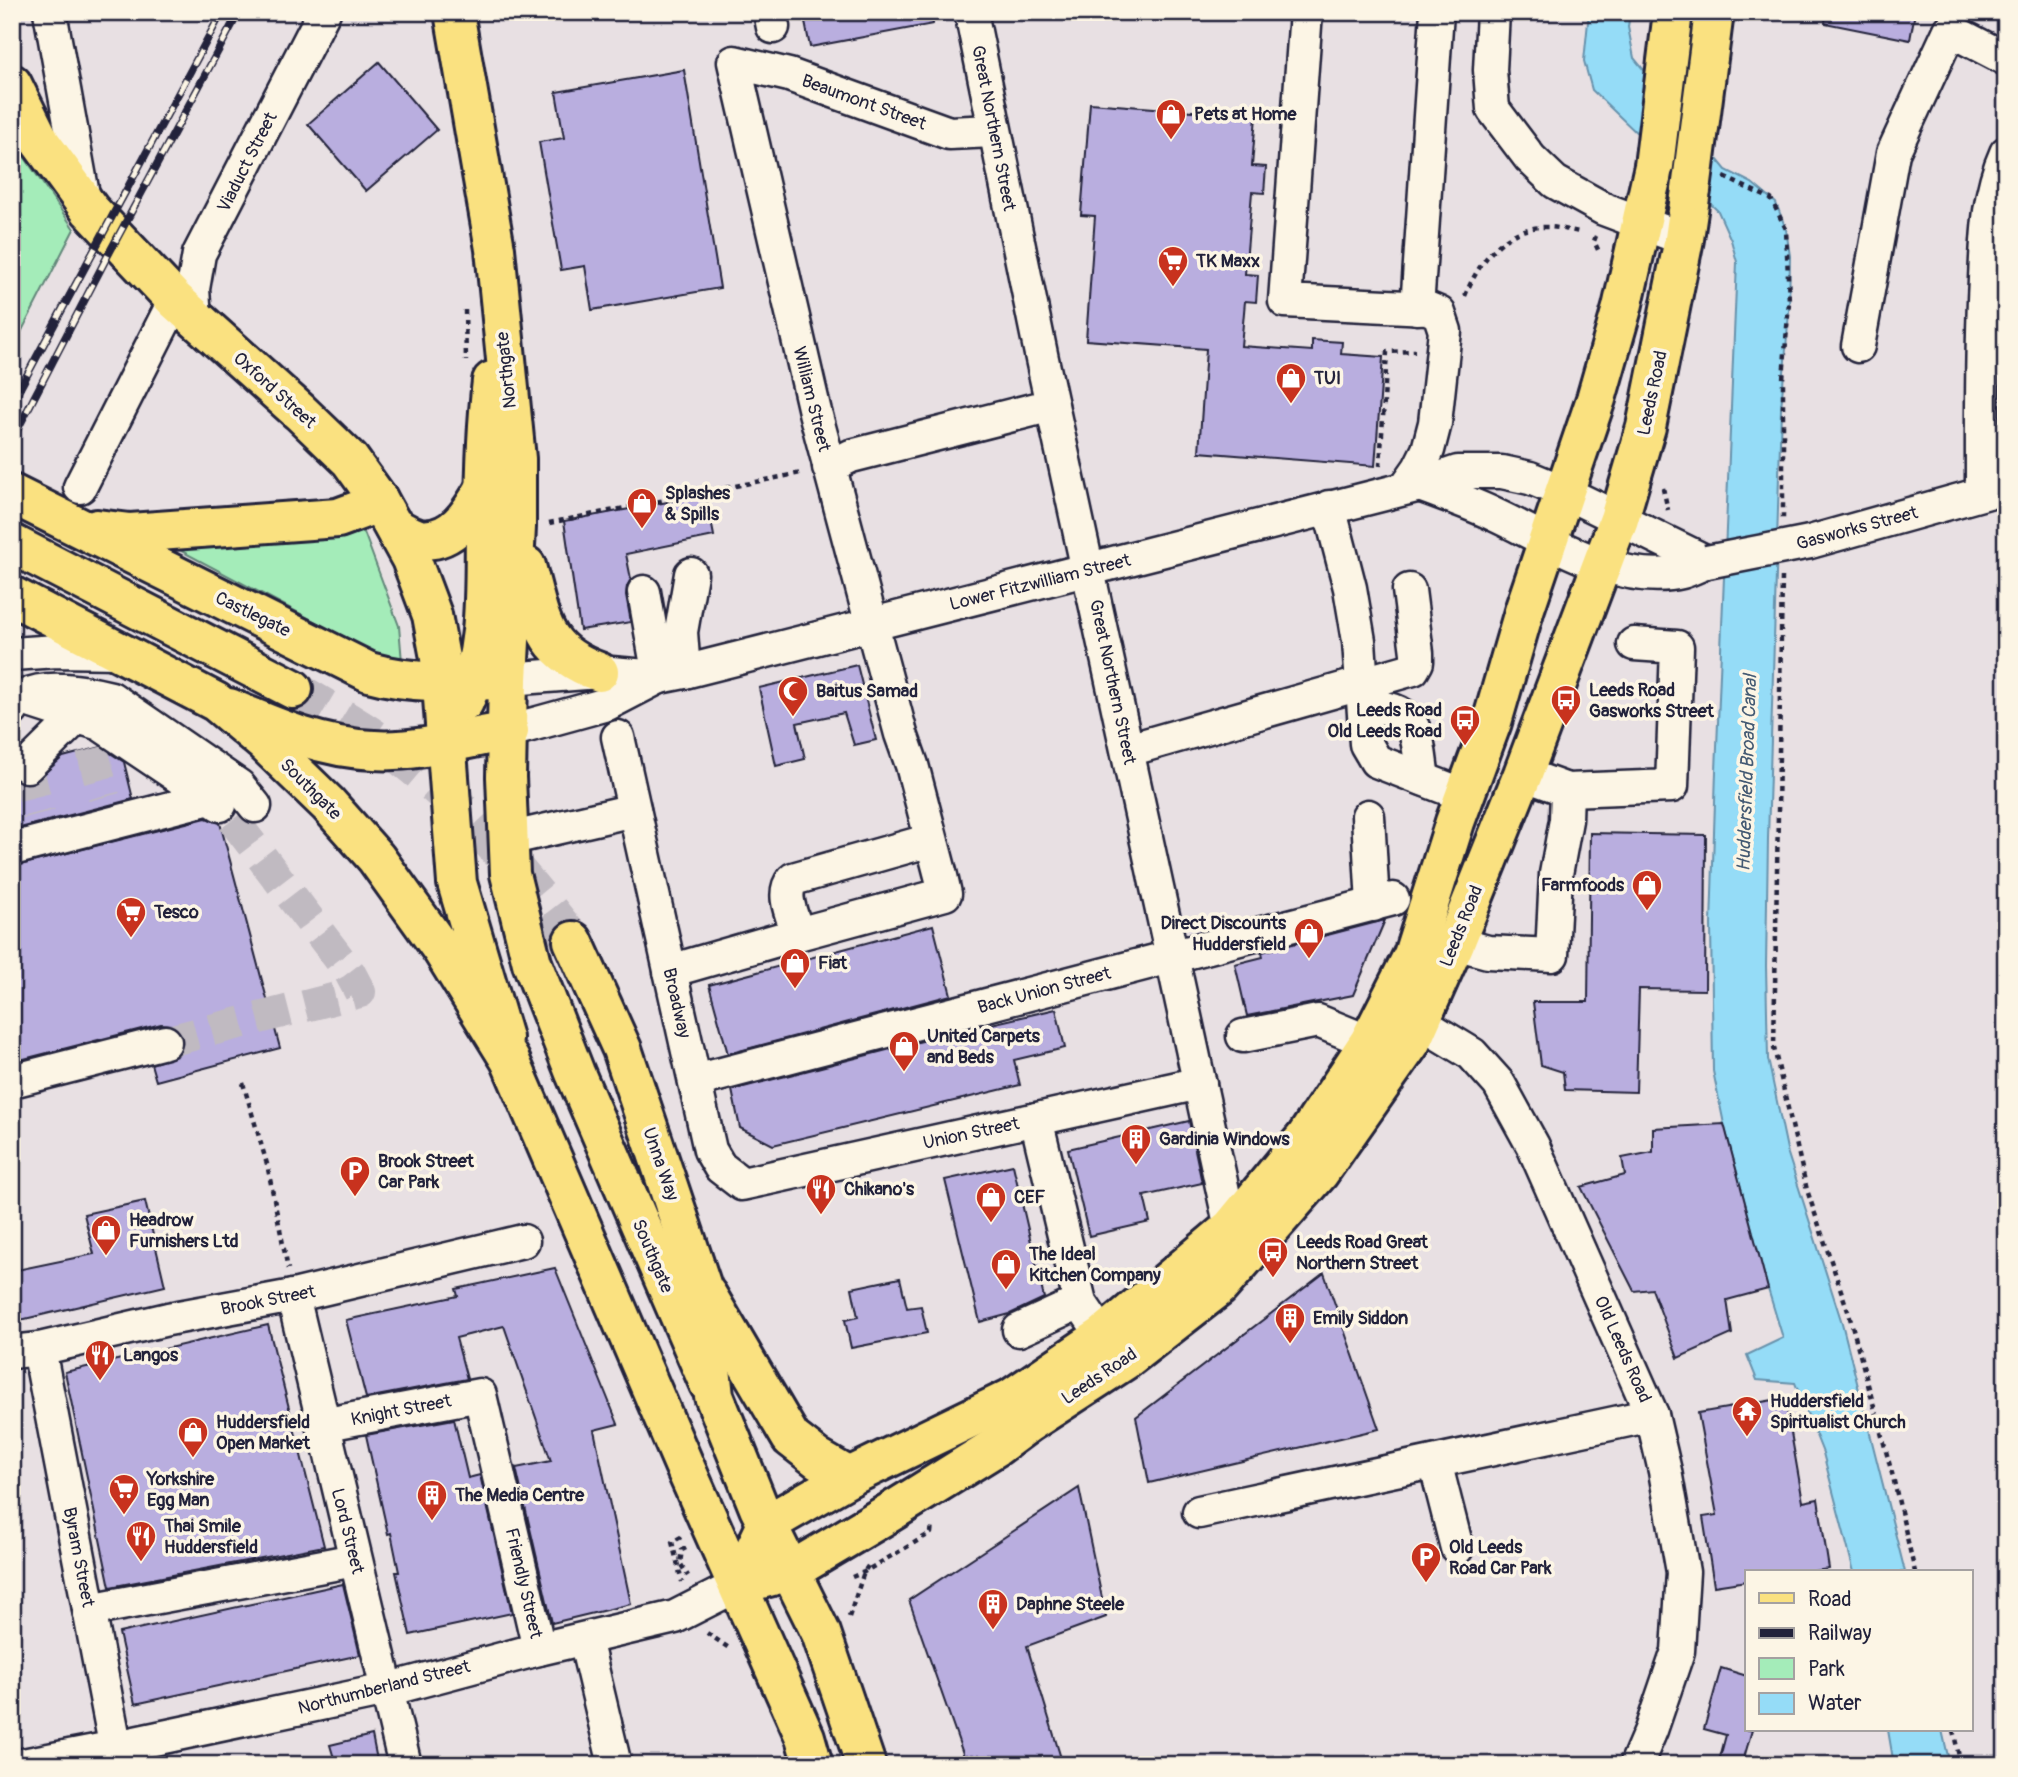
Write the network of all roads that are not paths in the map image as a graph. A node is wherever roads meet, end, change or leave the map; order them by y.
1 (50, 12) edge
2 (324, 12) edge
3 (454, 12) edge
4 (971, 12) edge
5 (1307, 12) edge
6 (1437, 12) edge
7 (1493, 12) edge
8 (1673, 12) edge
9 (1713, 12) edge
10 (2006, 59) edge
11 (734, 62) joint
12 (12, 84) edge
13 (994, 131) junction
14 (2006, 153) edge
15 (84, 201) junction
16 (1641, 222) junction
17 (1684, 239) junction
18 (482, 305) junction
19 (1417, 308) junction
20 (185, 309) junction
21 (1858, 346) dead end
22 (1052, 405) junction
23 (829, 467) junction
24 (80, 487) dead end
25 (485, 488) junction
26 (1401, 489) junction
27 (1994, 490) edge
28 (1564, 492) junction
29 (12, 494) edge
30 (1329, 507) junction
31 (386, 513) junction
32 (1619, 519) junction
33 (78, 527) junction
34 (516, 527) junction
35 (1548, 540) junction
36 (12, 544) edge
37 (1707, 562) junction
38 (1601, 566) junction
39 (1088, 570) junction
40 (691, 573) dead end
41 (1409, 590) dead end
42 (644, 592) dead end
43 (12, 596) edge
44 (871, 625) junction
45 (1634, 644) dead end
46 (118, 652) junction
47 (19, 653) edge
48 (599, 672) junction
49 (671, 674) junction
50 (474, 681) junction
51 (293, 689) tunnel mouth
52 (1363, 695) junction
53 (216, 702) junction
54 (14, 706) edge
55 (90, 730) junction
56 (509, 730) junction
57 (618, 737) dead end
58 (446, 743) junction
59 (1128, 750) junction
60 (27, 766) dead end
61 (1523, 774) junction
62 (1423, 779) junction
63 (1567, 790) junction
64 (1464, 795) junction
65 (230, 804) junction
66 (635, 810) junction
67 (1368, 816) dead end
68 (508, 839) junction
69 (931, 840) junction
70 (12, 849) edge
71 (798, 934) junction
72 (573, 941) tunnel mouth
73 (1455, 943) junction
74 (1172, 957) junction
75 (670, 971) junction
76 (1421, 1023) junction
77 (1375, 1029) junction
78 (1243, 1037) dead end
79 (165, 1042) tunnel mouth
80 (510, 1060) junction
81 (12, 1081) edge
82 (695, 1081) junction
83 (1200, 1083) junction
84 (1046, 1117) junction
85 (742, 1184) joint
86 (1231, 1228) junction
87 (523, 1241) dead end
88 (702, 1287) junction
89 (293, 1296) junction
90 (1080, 1302) junction
91 (1019, 1330) dead end
92 (1107, 1333) junction
93 (25, 1350) edge
94 (480, 1395) joint
95 (714, 1396) junction
96 (1652, 1415) junction
97 (322, 1425) junction
98 (1435, 1462) junction
99 (849, 1476) junction
100 (1199, 1512) dead end
101 (767, 1524) junction
102 (1457, 1548) dead end
103 (355, 1560) junction
104 (791, 1571) junction
105 (738, 1585) junction
106 (89, 1610) junction
107 (584, 1639) junction
108 (539, 1649) junction
109 (386, 1690) junction
110 (118, 1756) edge
111 (23, 1765) edge
112 (405, 1765) edge
113 (615, 1765) edge
114 (813, 1765) edge
115 (866, 1765) edge
116 (1636, 1765) edge

1 - 15 street
2 - 20 street, Viaduct Street
3 - 18 main road, Northgate
4 - 13 street, Great Northern Street
5 - 19 street
6 - 19 street
7 - 16 street
8 - 16 main road, Leeds Road, bridge
9 - 17 main road, Leeds Road, bridge
10 - 21 street
11 - 13 street, Beaumont Street
11 - 23 street, William Street
12 - 15 main road, Oxford Street
13 - 22 street, Great Northern Street
14 - 27 street
15 - 20 main road, Oxford Street
16 - 17 street
16 - 28 main road, Leeds Road
17 - 32 main road, Leeds Road
18 - 25 main road
18 - 34 main road, Northgate
19 - 26 street
20 - 24 street
20 - 31 main road, Oxford Street
22 - 23 street
22 - 39 street, Great Northern Street
23 - 44 street, William Street
25 - 31 main road
25 - 50 main road
26 - 28 street, Lower Fitzwilliam Street
26 - 30 street, Lower Fitzwilliam Street
26 - 35 street
27 - 37 street, Gasworks Street, bridge
28 - 32 street, Lower Fitzwilliam Street
28 - 35 main road, Leeds Road
29 - 33 main road, Castlegate
30 - 39 street, Lower Fitzwilliam Street
30 - 52 street
31 - 33 main road
31 - 50 main road, Oxford Street
32 - 37 street
32 - 38 main road, Leeds Road
33 - 50 main road, Castlegate
34 - 48 main road
34 - 50 main road, Northgate
35 - 38 street, Gasworks Street
35 - 64 main road, Leeds Road
36 - 51 main road
37 - 38 street, Gasworks Street
38 - 61 main road, Leeds Road
39 - 44 street, Lower Fitzwilliam Street
39 - 59 street, Great Northern Street
40 - 49 street
41 - 52 street
42 - 49 street
43 - 46 main road
44 - 49 street, Lower Fitzwilliam Street
44 - 69 street, William Street
45 - 63 street
46 - 47 street
46 - 53 main road
48 - 49 street, Lower Fitzwilliam Street
48 - 50 street, Lower Fitzwilliam Street
49 - 56 street, Lower Fitzwilliam Street
50 - 56 main road, Northgate
50 - 58 main road
52 - 59 street
52 - 62 street
52 - 62 street
53 - 58 main road
53 - 80 main road, Southgate
54 - 55 street
54 - 65 street
55 - 60 street
55 - 65 street
56 - 58 main road
56 - 68 main road, Southgate
57 - 66 street, Broadway
58 - 80 main road, Southgate
59 - 74 street, Great Northern Street
61 - 63 street
61 - 73 main road, Leeds Road
62 - 64 street
63 - 73 street
64 - 77 main road, Leeds Road
65 - 70 street
66 - 68 street
66 - 75 street, Broadway
67 - 74 street, Back Union Street
68 - 95 main road, Southgate
69 - 71 street
69 - 71 street, William Street
71 - 75 street
72 - 88 main road, Unna Way
73 - 76 main road, Leeds Road
74 - 82 street, Back Union Street
74 - 83 street, Great Northern Street
75 - 82 street, Broadway
76 - 77 street, Old Leeds Road
76 - 96 street, Old Leeds Road
76 - 104 main road, Leeds Road
77 - 78 street, Old Leeds Road
77 - 86 main road, Leeds Road
79 - 81 street
80 - 105 main road, Southgate
82 - 85 street, Broadway
83 - 84 street, Union Street
83 - 86 street, Great Northern Street
84 - 85 street, Union Street
84 - 90 street
84 - 92 street
86 - 92 main road, Leeds Road
87 - 89 street, Brook Street
88 - 95 main road, Unna Way
88 - 99 main road
89 - 93 street, Brook Street
89 - 97 street, Lord Street
90 - 91 street
90 - 92 street
92 - 99 main road, Leeds Road
93 - 106 street, Byram Street
94 - 97 street, Knight Street
94 - 108 street, Friendly Street
95 - 101 main road, Southgate
96 - 98 street
96 - 116 street, Old Leeds Road
97 - 103 street, Lord Street
98 - 100 street
98 - 102 street
99 - 101 main road, Leeds Road
101 - 104 main road, Southgate
101 - 105 main road
103 - 106 street
103 - 109 street, Lord Street
104 - 105 main road, Leeds Road
104 - 115 main road, Southgate
105 - 107 street, Northumberland Street
105 - 114 main road, Southgate
106 - 110 street, Byram Street
107 - 108 street, Northumberland Street
107 - 113 street
108 - 109 street, Northumberland Street
109 - 110 street, Northumberland Street
109 - 112 street, Lord Street
110 - 111 street, Northumberland Street

